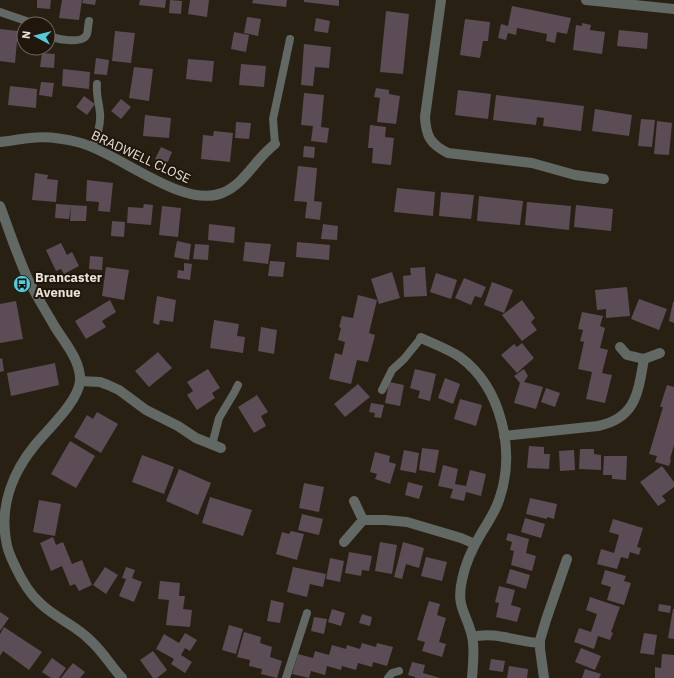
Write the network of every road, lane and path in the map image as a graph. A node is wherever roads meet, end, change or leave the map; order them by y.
1 (441, 0) edge
2 (586, 0) edge
3 (674, 10) edge
4 (0, 12) edge
5 (16, 17) edge
6 (88, 22) dead end
7 (56, 38) edge
8 (290, 39) dead end
9 (97, 84) dead end
10 (0, 142) edge
11 (275, 144) joint
12 (92, 147) junction
13 (604, 179) dead end
14 (0, 206) edge
15 (421, 338) joint
16 (620, 347) dead end
17 (660, 353) dead end
18 (644, 359) junction
19 (80, 381) junction
20 (238, 385) dead end
21 (382, 390) dead end
22 (504, 436) junction
23 (217, 446) joint
24 (4, 494) edge
25 (354, 501) dead end
26 (363, 520) junction
27 (344, 542) dead end
28 (476, 544) junction
29 (568, 559) dead end
30 (307, 613) dead end
31 (472, 637) junction
32 (540, 643) junction
33 (399, 671) dead end
34 (122, 678) edge
35 (286, 678) edge
36 (388, 678) edge
37 (472, 678) edge
38 (544, 678) edge

1 - 13 street
2 - 3 street
4 - 5 lane
6 - 7 lane
8 - 11 lane
9 - 12 lane
10 - 12 street, BRADWELL CLOSE
11 - 12 street, BRADWELL CLOSE
14 - 19 street
15 - 21 lane
15 - 22 street
16 - 18 street
17 - 18 street
18 - 22 street
19 - 23 street
19 - 24 street
20 - 23 lane
22 - 28 street
24 - 34 street
25 - 26 street
26 - 27 street
26 - 28 street
28 - 31 street
29 - 32 street
30 - 35 lane
31 - 32 street
31 - 37 street
32 - 38 street
33 - 36 lane

